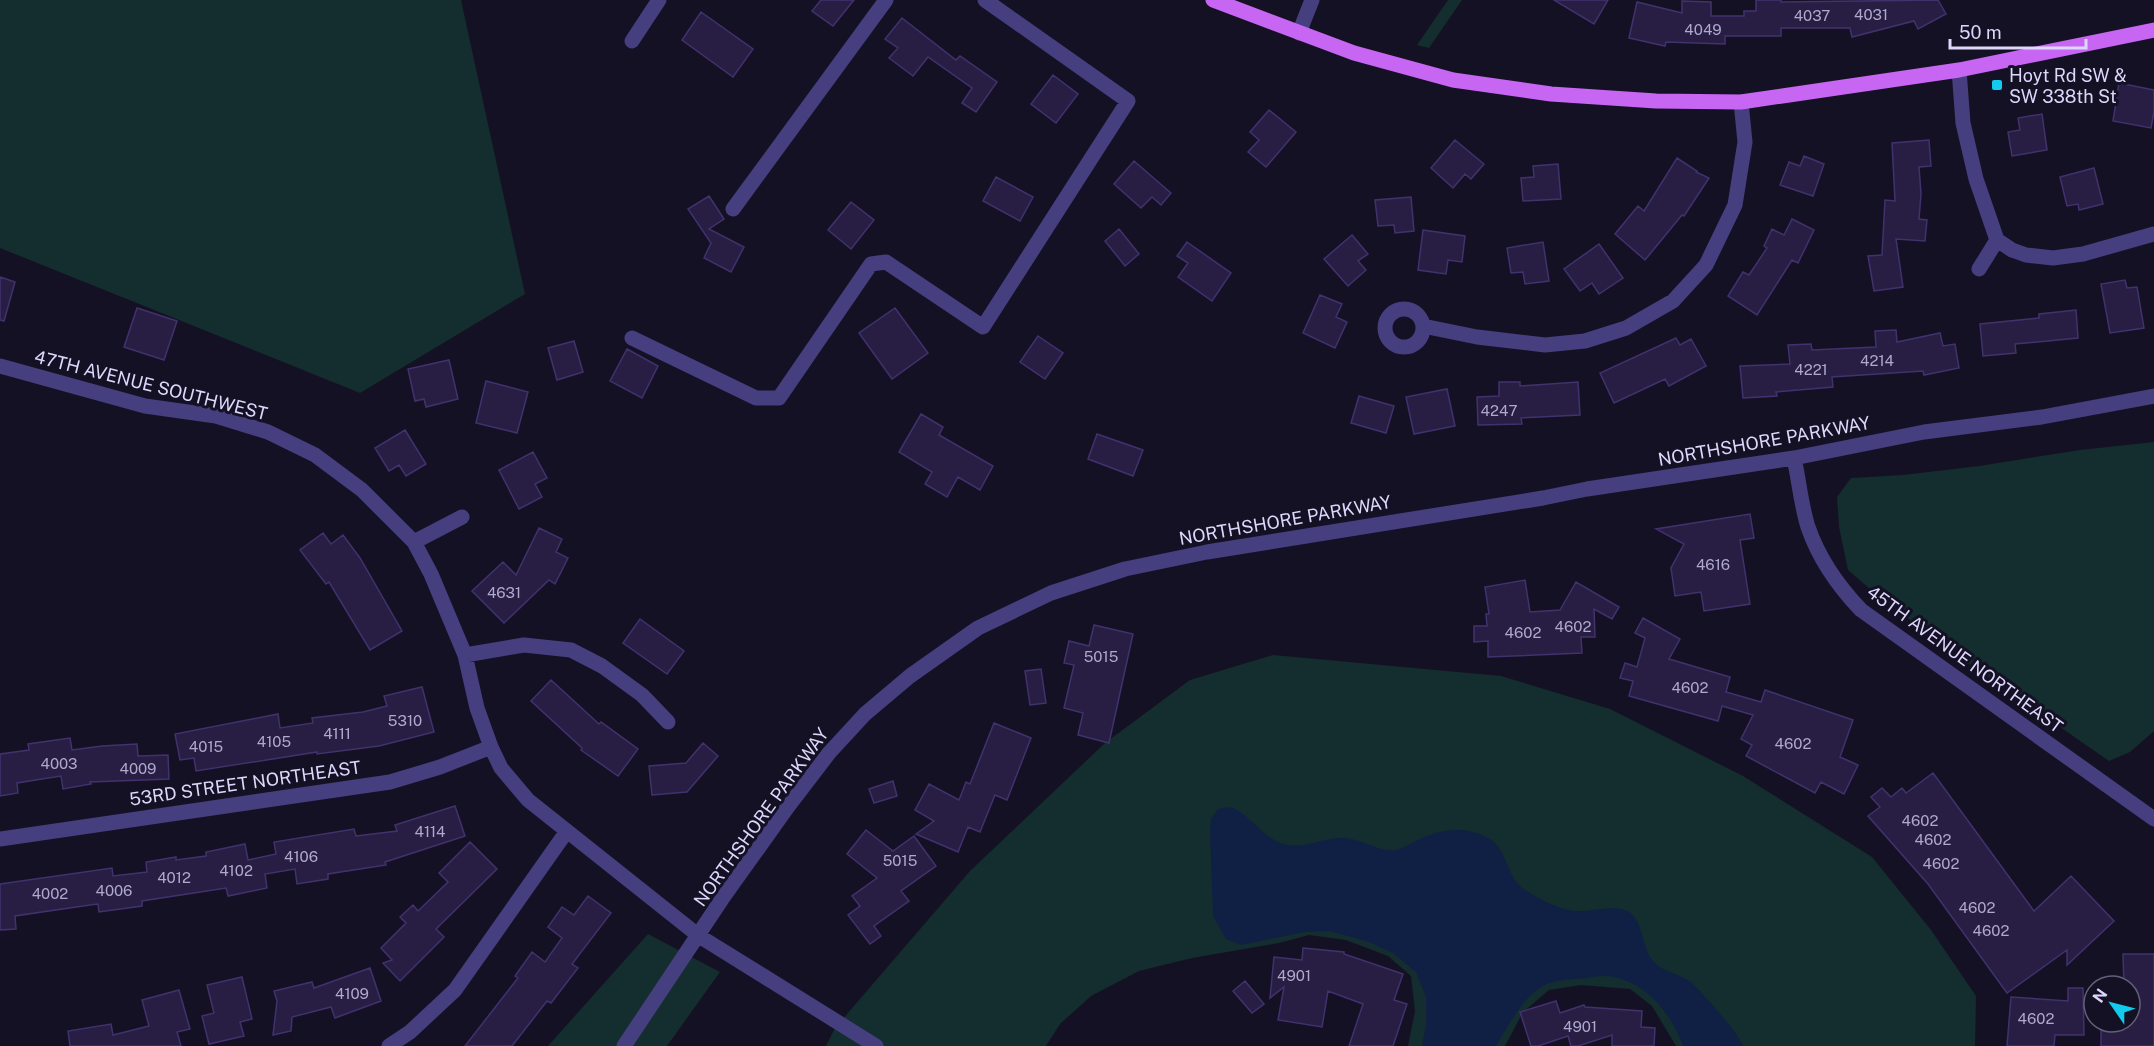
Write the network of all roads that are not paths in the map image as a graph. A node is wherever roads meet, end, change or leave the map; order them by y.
1 (660, 0) edge
2 (886, 0) edge
3 (985, 0) edge
4 (1213, 0) edge
5 (1312, 0) edge
6 (2154, 30) edge
7 (1299, 33) junction
8 (632, 41) dead end
9 (1959, 70) junction
10 (1741, 102) junction
11 (733, 209) dead end
12 (2154, 234) edge
13 (1997, 240) junction
14 (1979, 269) dead end
15 (1423, 326) dead end
16 (632, 338) dead end
17 (0, 366) edge
18 (2154, 396) edge
19 (1794, 458) junction
20 (462, 517) dead end
21 (414, 542) junction
22 (465, 655) junction
23 (668, 722) dead end
24 (491, 747) junction
25 (2151, 811) edge
26 (567, 831) junction
27 (0, 839) edge
28 (699, 936) junction
29 (389, 1046) edge
30 (624, 1046) edge
31 (876, 1046) edge

1 - 8 street
2 - 11 street
3 - 16 street
4 - 7 main road
5 - 7 street
6 - 9 main road
7 - 10 main road
9 - 10 main road
9 - 13 street
10 - 15 street
12 - 13 street
13 - 14 street
17 - 21 street, 47TH AVENUE SOUTHWEST
18 - 19 street, NORTHSHORE PARKWAY
19 - 25 street, 45TH AVENUE NORTHEAST
19 - 28 street, NORTHSHORE PARKWAY
20 - 21 street
21 - 22 street, 47TH AVENUE SOUTHWEST
22 - 23 street
22 - 24 street, 47TH AVENUE SOUTHWEST
24 - 26 street, 47TH AVENUE SOUTHWEST
24 - 27 street, 53RD STREET NORTHEAST
26 - 28 street, 47TH AVENUE SOUTHWEST
26 - 29 street
28 - 30 street, NORTHSHORE PARKWAY
28 - 31 street, 47TH AVENUE SOUTHWEST

